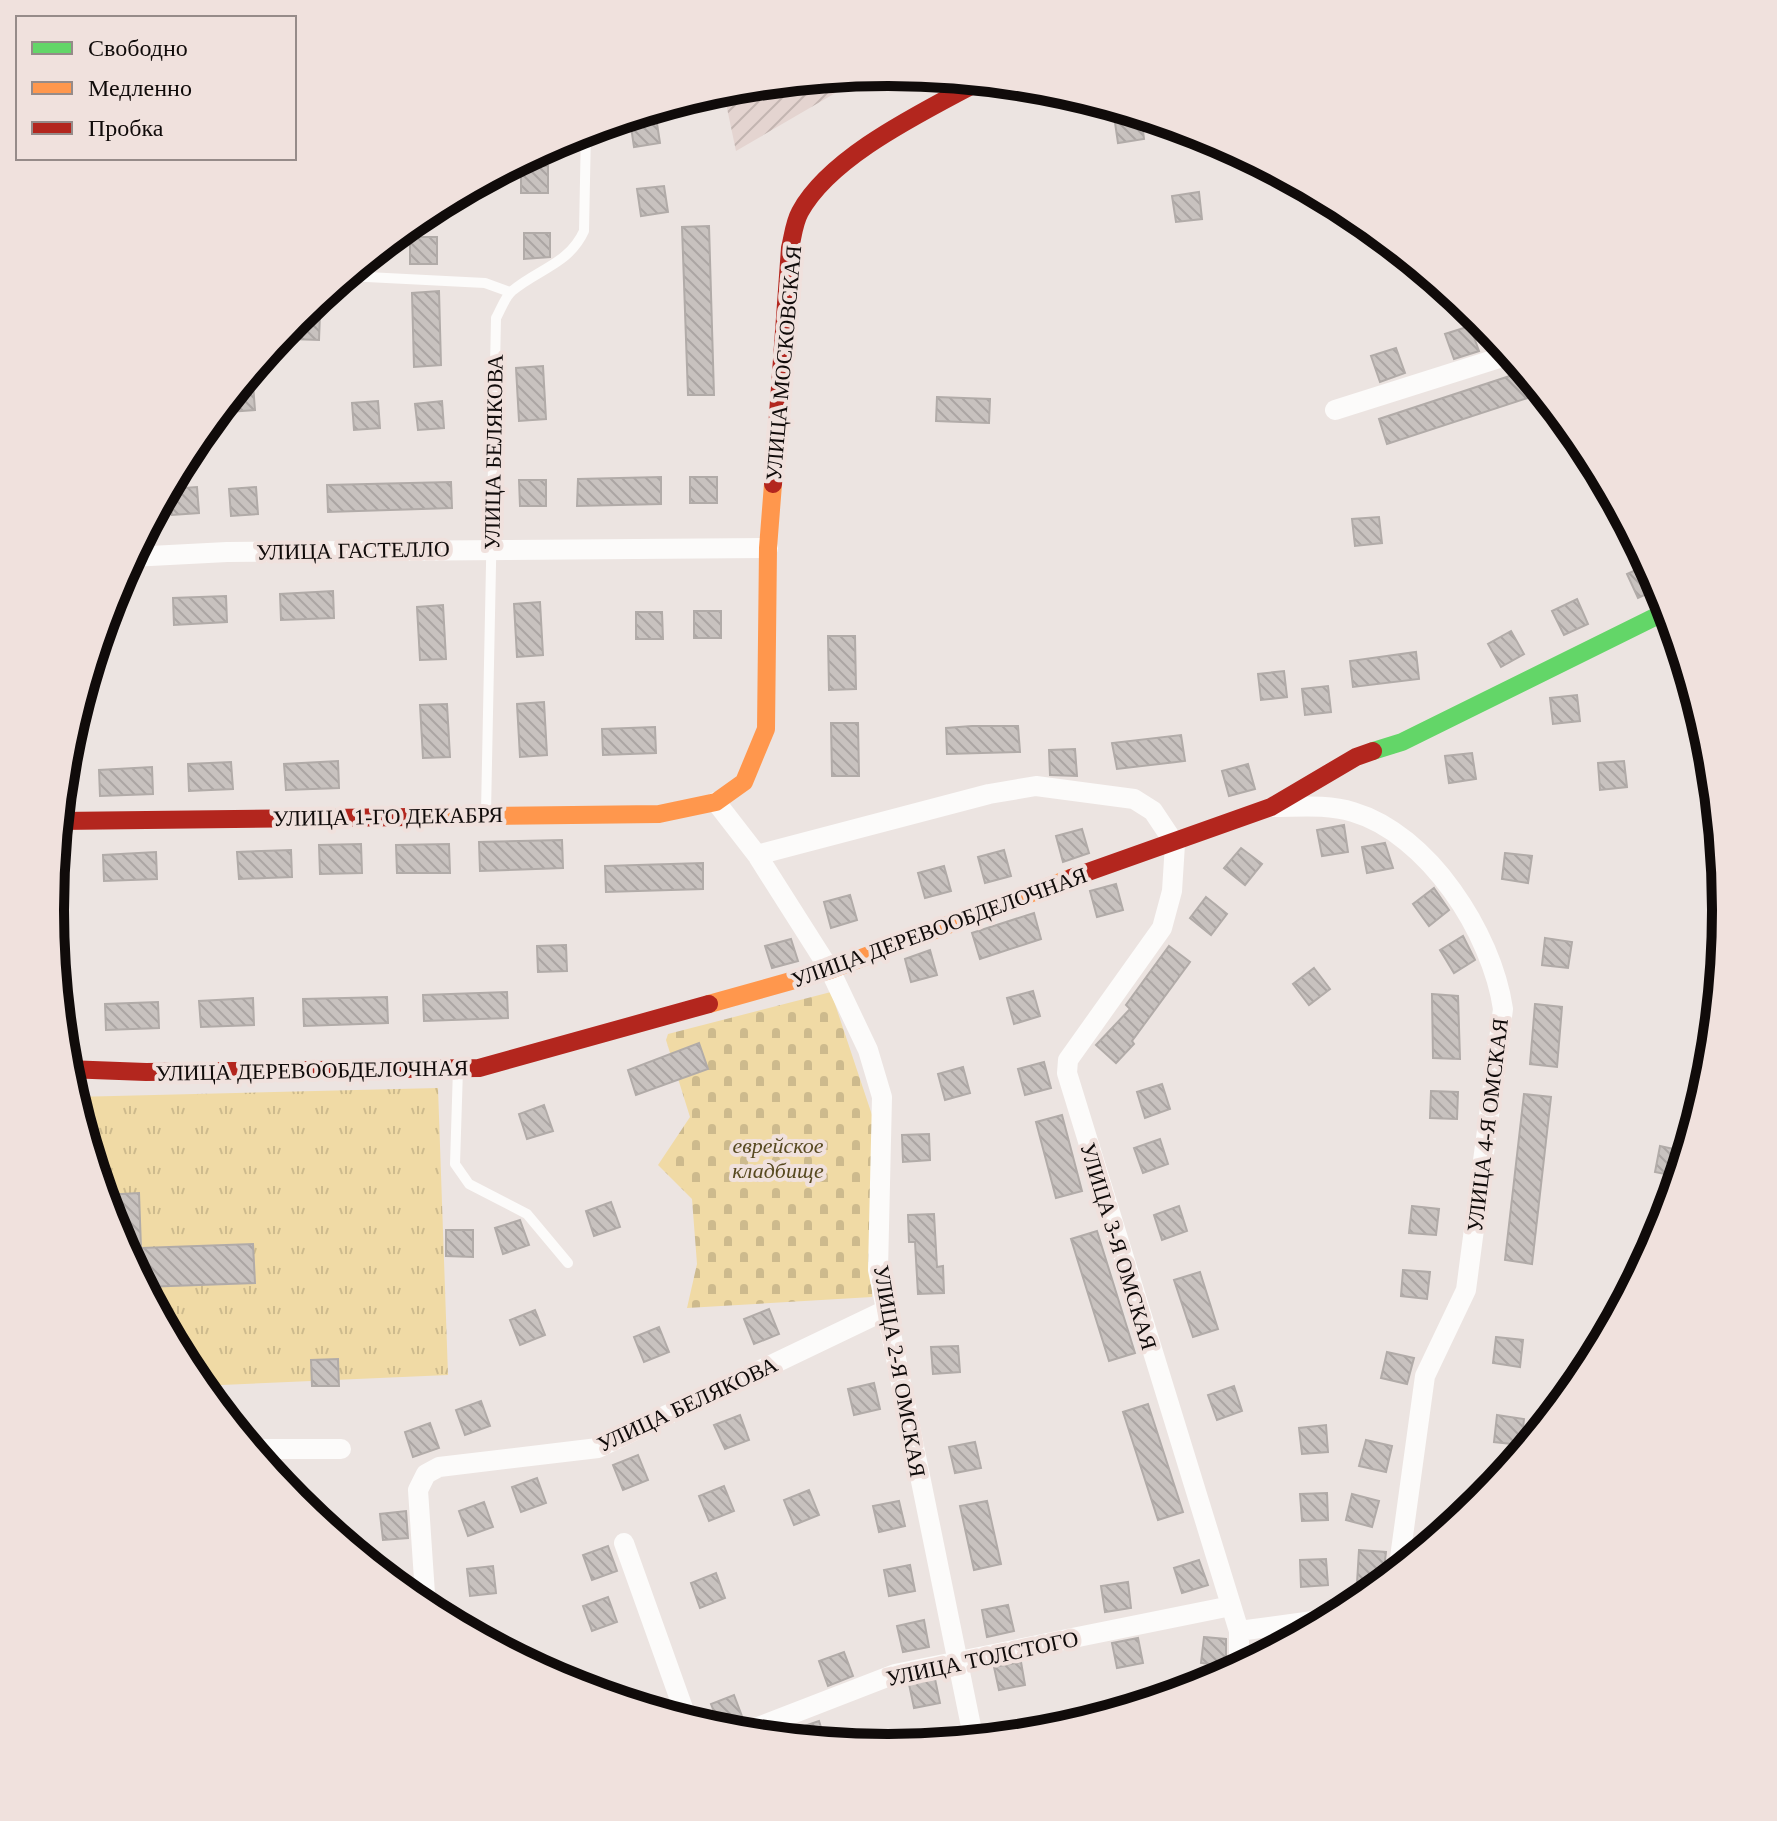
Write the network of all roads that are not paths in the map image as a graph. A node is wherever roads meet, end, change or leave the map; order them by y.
1 (964, 90) edge
2 (586, 144) edge
3 (362, 277) edge
4 (510, 292) junction
5 (1500, 358) edge
6 (1335, 410) dead end
7 (768, 548) junction
8 (491, 549) junction
9 (145, 556) edge
10 (1658, 616) edge
11 (716, 802) junction
12 (1271, 807) junction
13 (486, 814) junction
14 (69, 821) edge
15 (1175, 844) junction
16 (757, 855) junction
17 (830, 970) junction
18 (458, 1067) junction
19 (80, 1070) edge
20 (568, 1263) dead end
21 (886, 1310) junction
22 (265, 1449) edge
23 (341, 1449) dead end
24 (624, 1543) dead end
25 (1400, 1557) edge
26 (425, 1592) edge
27 (1231, 1606) junction
28 (1306, 1622) edge
29 (1239, 1631) junction
30 (1239, 1656) edge
31 (956, 1661) junction
32 (683, 1709) edge
33 (763, 1725) edge
34 (972, 1730) edge

1 - 7 street, УЛИЦА МОСКОВСКАЯ
2 - 4 lane
3 - 4 lane
4 - 8 lane, УЛИЦА БЕЛЯКОВА
5 - 6 street
7 - 8 street, УЛИЦА ГАСТЕЛЛО
7 - 11 street, УЛИЦА МОСКОВСКАЯ
8 - 9 street, УЛИЦА ГАСТЕЛЛО
8 - 13 lane, УЛИЦА БЕЛЯКОВА
10 - 12 street, УЛИЦА ДЕРЕВООБДЕЛОЧНАЯ
11 - 13 street, УЛИЦА 1-ГО ДЕКАБРЯ
11 - 16 street, УЛИЦА 2-Я ОМСКАЯ
12 - 15 street, УЛИЦА ДЕРЕВООБДЕЛОЧНАЯ
12 - 25 street, УЛИЦА 4-Я ОМСКАЯ
13 - 14 street, УЛИЦА 1-ГО ДЕКАБРЯ
15 - 16 street
15 - 17 street, УЛИЦА ДЕРЕВООБДЕЛОЧНАЯ
15 - 27 street, УЛИЦА 3-Я ОМСКАЯ
16 - 17 street, УЛИЦА 2-Я ОМСКАЯ
17 - 18 street, УЛИЦА ДЕРЕВООБДЕЛОЧНАЯ
17 - 21 street, УЛИЦА 2-Я ОМСКАЯ
18 - 19 street, УЛИЦА ДЕРЕВООБДЕЛОЧНАЯ
18 - 20 lane
21 - 26 street, УЛИЦА БЕЛЯКОВА
21 - 31 street, УЛИЦА 2-Я ОМСКАЯ
22 - 23 street
24 - 32 street
27 - 29 street, УЛИЦА 3-Я ОМСКАЯ
27 - 31 street, УЛИЦА ТОЛСТОГО
28 - 29 street
29 - 30 street, УЛИЦА 3-Я ОМСКАЯ
31 - 33 street, УЛИЦА ТОЛСТОГО
31 - 34 street, УЛИЦА 2-Я ОМСКАЯ

